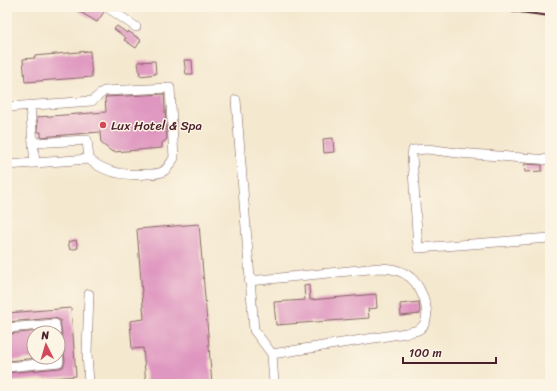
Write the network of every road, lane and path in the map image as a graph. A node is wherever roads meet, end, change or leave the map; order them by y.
1 (107, 7) edge
2 (136, 27) dead end
3 (236, 100) dead end
4 (30, 106) junction
5 (7, 107) edge
6 (33, 144) junction
7 (89, 159) junction
8 (550, 160) edge
9 (35, 163) junction
10 (7, 165) edge
11 (550, 238) edge
12 (249, 281) junction
13 (89, 294) dead end
14 (43, 325) edge
15 (55, 325) edge
16 (26, 326) edge
17 (7, 328) edge
18 (272, 354) junction
19 (28, 365) edge
20 (7, 367) edge
21 (89, 384) edge
22 (274, 384) edge

1 - 2 lane
3 - 12 lane
4 - 5 lane
4 - 6 lane
4 - 7 lane
6 - 7 lane
6 - 9 lane
7 - 9 lane
8 - 11 lane
9 - 10 lane
12 - 18 lane
12 - 18 lane
13 - 21 lane
14 - 15 lane
16 - 17 lane
18 - 22 lane
19 - 20 lane

